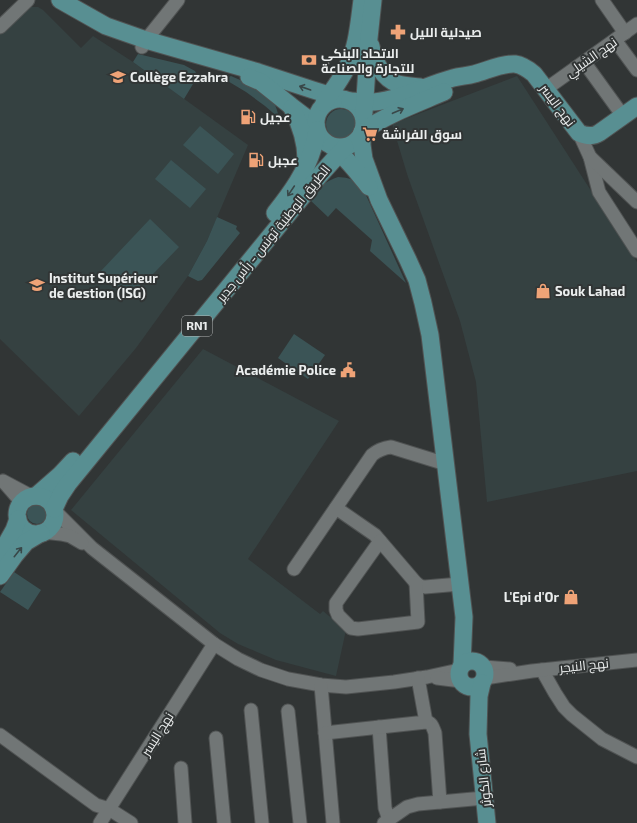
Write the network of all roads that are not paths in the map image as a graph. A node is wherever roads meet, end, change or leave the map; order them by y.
1 (28, 0) edge
2 (48, 0) edge
3 (60, 0) edge
4 (178, 0) edge
5 (362, 0) edge
6 (373, 0) edge
7 (602, 0) edge
8 (637, 24) edge
9 (0, 27) edge
10 (620, 36) junction
11 (369, 38) junction
12 (144, 43) junction
13 (584, 62) junction
14 (637, 70) edge
15 (475, 74) junction
16 (427, 87) junction
17 (546, 89) junction
18 (291, 106) junction
19 (637, 106) edge
20 (350, 111) junction
21 (623, 116) junction
22 (316, 127) junction
23 (579, 133) junction
24 (338, 148) junction
25 (590, 157) junction
26 (306, 168) junction
27 (379, 200) junction
28 (637, 202) edge
29 (637, 251) edge
30 (446, 464) junction
31 (2, 480) edge
32 (27, 504) junction
33 (336, 508) junction
34 (54, 510) junction
35 (42, 533) junction
36 (380, 541) junction
37 (92, 548) junction
38 (0, 555) edge
39 (294, 569) dead end
40 (0, 576) edge
41 (416, 583) junction
42 (460, 584) junction
43 (464, 617) junction
44 (214, 644) junction
45 (637, 660) edge
46 (537, 670) junction
47 (482, 673) junction
48 (462, 675) junction
49 (423, 677) junction
50 (321, 685) junction
51 (251, 710) dead end
52 (288, 711) dead end
53 (426, 722) junction
54 (379, 727) junction
55 (325, 733) junction
56 (478, 734) junction
57 (0, 735) edge
58 (216, 738) dead end
59 (637, 758) edge
60 (181, 768) dead end
61 (484, 798) junction
62 (440, 802) junction
63 (109, 809) junction
64 (386, 821) edge
65 (100, 823) edge
66 (131, 823) edge
67 (185, 823) edge
68 (224, 823) edge
69 (262, 823) edge
70 (300, 823) edge
71 (333, 823) edge
72 (487, 823) edge

1 - 9 street
2 - 12 main road
3 - 12 main road
4 - 12 street
5 - 20 main road, RN1
6 - 11 main road, RN1
7 - 10 street
8 - 10 street, نهج الشيلي
10 - 13 street, نهج الشيلي
10 - 14 street
11 - 16 main road
11 - 20 main road, RN1
12 - 18 main road
20 -> 12 main road
13 - 17 street, نهج الشيلي
13 - 21 street
15 - 16 main road
15 - 17 main road, نهج اليسر
20 -> 15 main road
16 - 20 main road
17 - 23 main road, نهج اليسر
18 - 22 main road
18 - 26 main road
19 - 21 main road, نهج اليسر
20 - 22 main road, RN1
20 - 24 main road, RN1
20 - 27 main road
21 - 23 main road, نهج اليسر
22 - 24 main road
22 - 26 main road, الطريق الوطنية تونس - رأس جدير / RN1
23 - 25 street
24 - 27 main road
24 - 34 main road, الطريق الوطنية تونس - رأس جدير / RN1
25 - 28 street
25 - 29 street
26 -> 32 main road, الطريق الوطنية تونس - رأس جدير / RN1
27 - 30 main road
30 - 33 street
30 - 42 main road
31 - 32 street
32 - 34 main road
32 - 35 main road
32 - 38 main road, الطريق الوطنية تونس - رأس جدير / RN1
33 - 36 street
33 - 39 street
34 - 35 main road, RN1
34 - 37 street
35 - 37 street
40 -> 35 main road, RN1
36 - 41 street
36 - 41 street
37 - 44 street
41 - 42 street
42 - 43 main road
43 - 47 main road
43 - 48 main road
44 - 50 street
44 - 63 street, نهج اليسر
45 - 46 street, نهج النيجر
46 - 47 street, نهج النيجر
46 - 59 street
47 - 48 main road
47 - 48 main road
47 - 56 main road, شارع الكوثر
48 - 49 street
48 - 56 main road, شارع الكوثر
49 - 50 street
49 - 53 street
50 - 55 street
51 - 69 street
52 - 70 street
53 - 54 street
53 - 62 street
54 - 55 street
54 - 64 street
55 - 71 street
56 - 61 main road, شارع الكوثر
57 - 63 street
58 - 68 street
60 - 67 street
61 - 62 street
61 - 72 main road, شارع الكوثر
62 - 64 street
63 - 65 street, نهج اليسر
63 - 66 street

